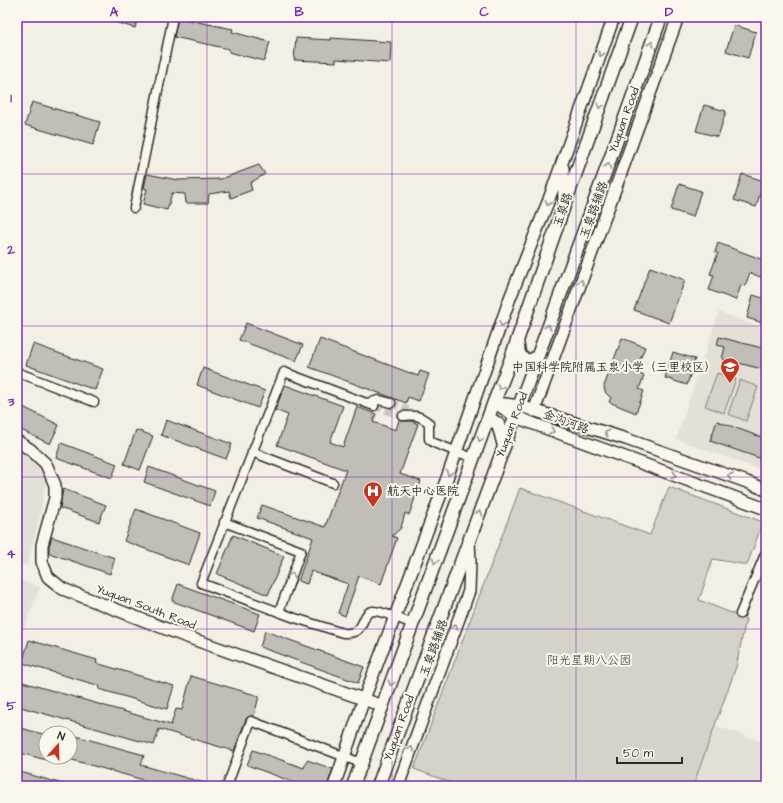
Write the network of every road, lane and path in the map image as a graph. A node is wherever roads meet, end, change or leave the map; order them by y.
1 (173, 17) edge
2 (614, 17) edge
3 (632, 17) edge
4 (661, 17) edge
5 (678, 17) edge
6 (652, 89) junction
7 (622, 127) junction
8 (562, 162) junction
9 (564, 206) junction
10 (134, 208) dead end
11 (517, 341) junction
12 (537, 357) junction
13 (17, 372) edge
14 (94, 402) dead end
15 (494, 402) junction
16 (391, 403) tunnel mouth
17 (518, 411) junction
18 (534, 411) junction
19 (406, 413) tunnel mouth
20 (486, 424) junction
21 (17, 441) edge
22 (504, 446) junction
23 (252, 452) junction
24 (456, 452) junction
25 (473, 458) junction
26 (334, 483) dead end
27 (766, 490) edge
28 (766, 509) edge
29 (224, 522) junction
30 (469, 539) junction
31 (766, 552) edge
32 (279, 612) junction
33 (740, 614) dead end
34 (395, 617) junction
35 (413, 624) junction
36 (364, 699) junction
37 (383, 706) junction
38 (344, 756) junction
39 (362, 763) junction
40 (227, 786) edge
41 (334, 786) edge
42 (353, 786) edge
43 (378, 786) edge
44 (398, 786) edge

1 - 10 street
2 -> 8 street
3 -> 9 main road, 玉泉路
7 -> 4 main road, Yuquan Road
5 - 6 street, 玉泉路辅路
6 - 7 street
18 -> 6 street, 玉泉路辅路
12 -> 7 main road, Yuquan Road
8 - 9 street
8 -> 24 street
9 - 11 main road, 玉泉路
11 - 12 main road
11 -> 15 main road, 玉泉路
12 - 17 main road, Yuquan Road
13 - 14 street
15 - 17 street, 金沟河路
15 - 20 main road, Yuquan Road
16 - 23 street
17 - 18 street, 金沟河路
17 - 22 main road, Yuquan Road
17 -> 28 street, 金沟河路
27 -> 18 street, 金沟河路
19 - 24 street
20 - 22 main road
20 -> 25 main road, Yuquan Road
21 - 36 street, Yuquan South Road
30 -> 22 main road, Yuquan Road
23 - 26 street
23 - 29 street
24 - 25 street
24 -> 34 street
25 -> 35 main road, Yuquan Road
32 -> 29 street
29 - 32 street
30 - 43 main road, Yuquan Road
44 -> 30 street, 玉泉路辅路
31 - 33 street
32 - 34 street
34 - 35 street
34 - 36 street
35 -> 37 main road, Yuquan Road
36 - 37 street, Yuquan South Road
36 - 38 street
37 - 39 main road, Yuquan Road
38 - 39 street
38 - 40 street
38 - 41 street
39 - 42 main road, Yuquan Road

